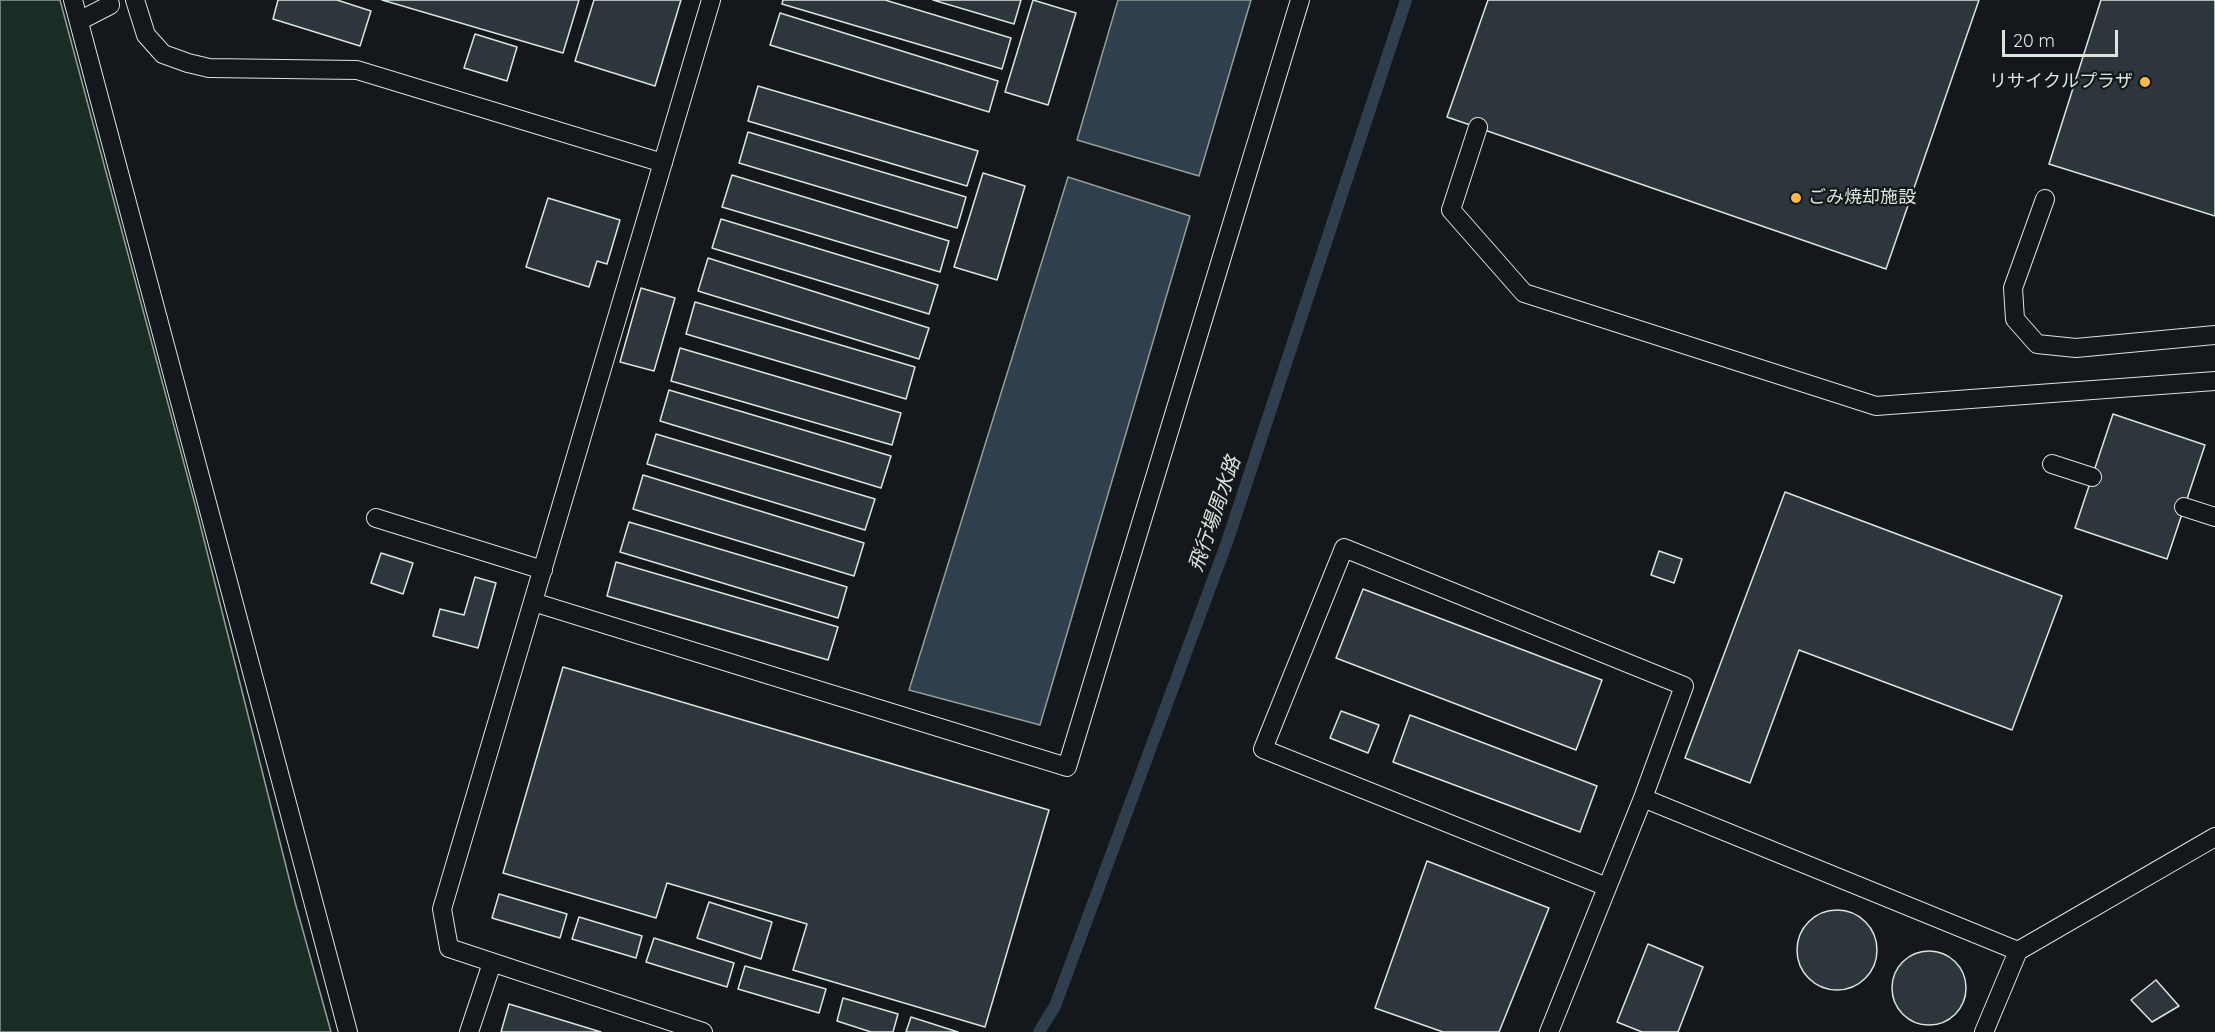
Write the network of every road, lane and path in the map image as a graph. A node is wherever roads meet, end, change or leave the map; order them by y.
1 (73, 0) edge
2 (109, 0) edge
3 (135, 0) edge
4 (711, 0) edge
5 (1300, 0) edge
6 (79, 21) junction
7 (1478, 127) dead end
8 (663, 163) junction
9 (2045, 199) dead end
10 (2215, 335) edge
11 (2215, 381) edge
12 (2052, 464) dead end
13 (2092, 477) dead end
14 (2184, 507) dead end
15 (376, 518) dead end
16 (2215, 518) edge
17 (543, 570) junction
18 (533, 602) junction
19 (1642, 798) junction
20 (2215, 837) edge
21 (1607, 887) junction
22 (2018, 951) junction
23 (492, 963) junction
24 (1553, 1031) edge
25 (348, 1032) edge
26 (469, 1032) edge
27 (703, 1032) edge
28 (1984, 1032) edge

1 - 6 lane
2 - 6 lane
3 - 8 lane
4 - 8 lane
5 - 18 lane
6 - 25 lane
7 - 11 lane
8 - 17 lane
9 - 10 lane
12 - 13 lane
14 - 16 lane
15 - 17 lane
17 - 18 lane
18 - 23 lane
19 - 21 lane
19 - 21 lane
19 - 22 lane
20 - 22 lane
21 - 24 lane
22 - 28 lane
23 - 26 lane
23 - 27 lane

